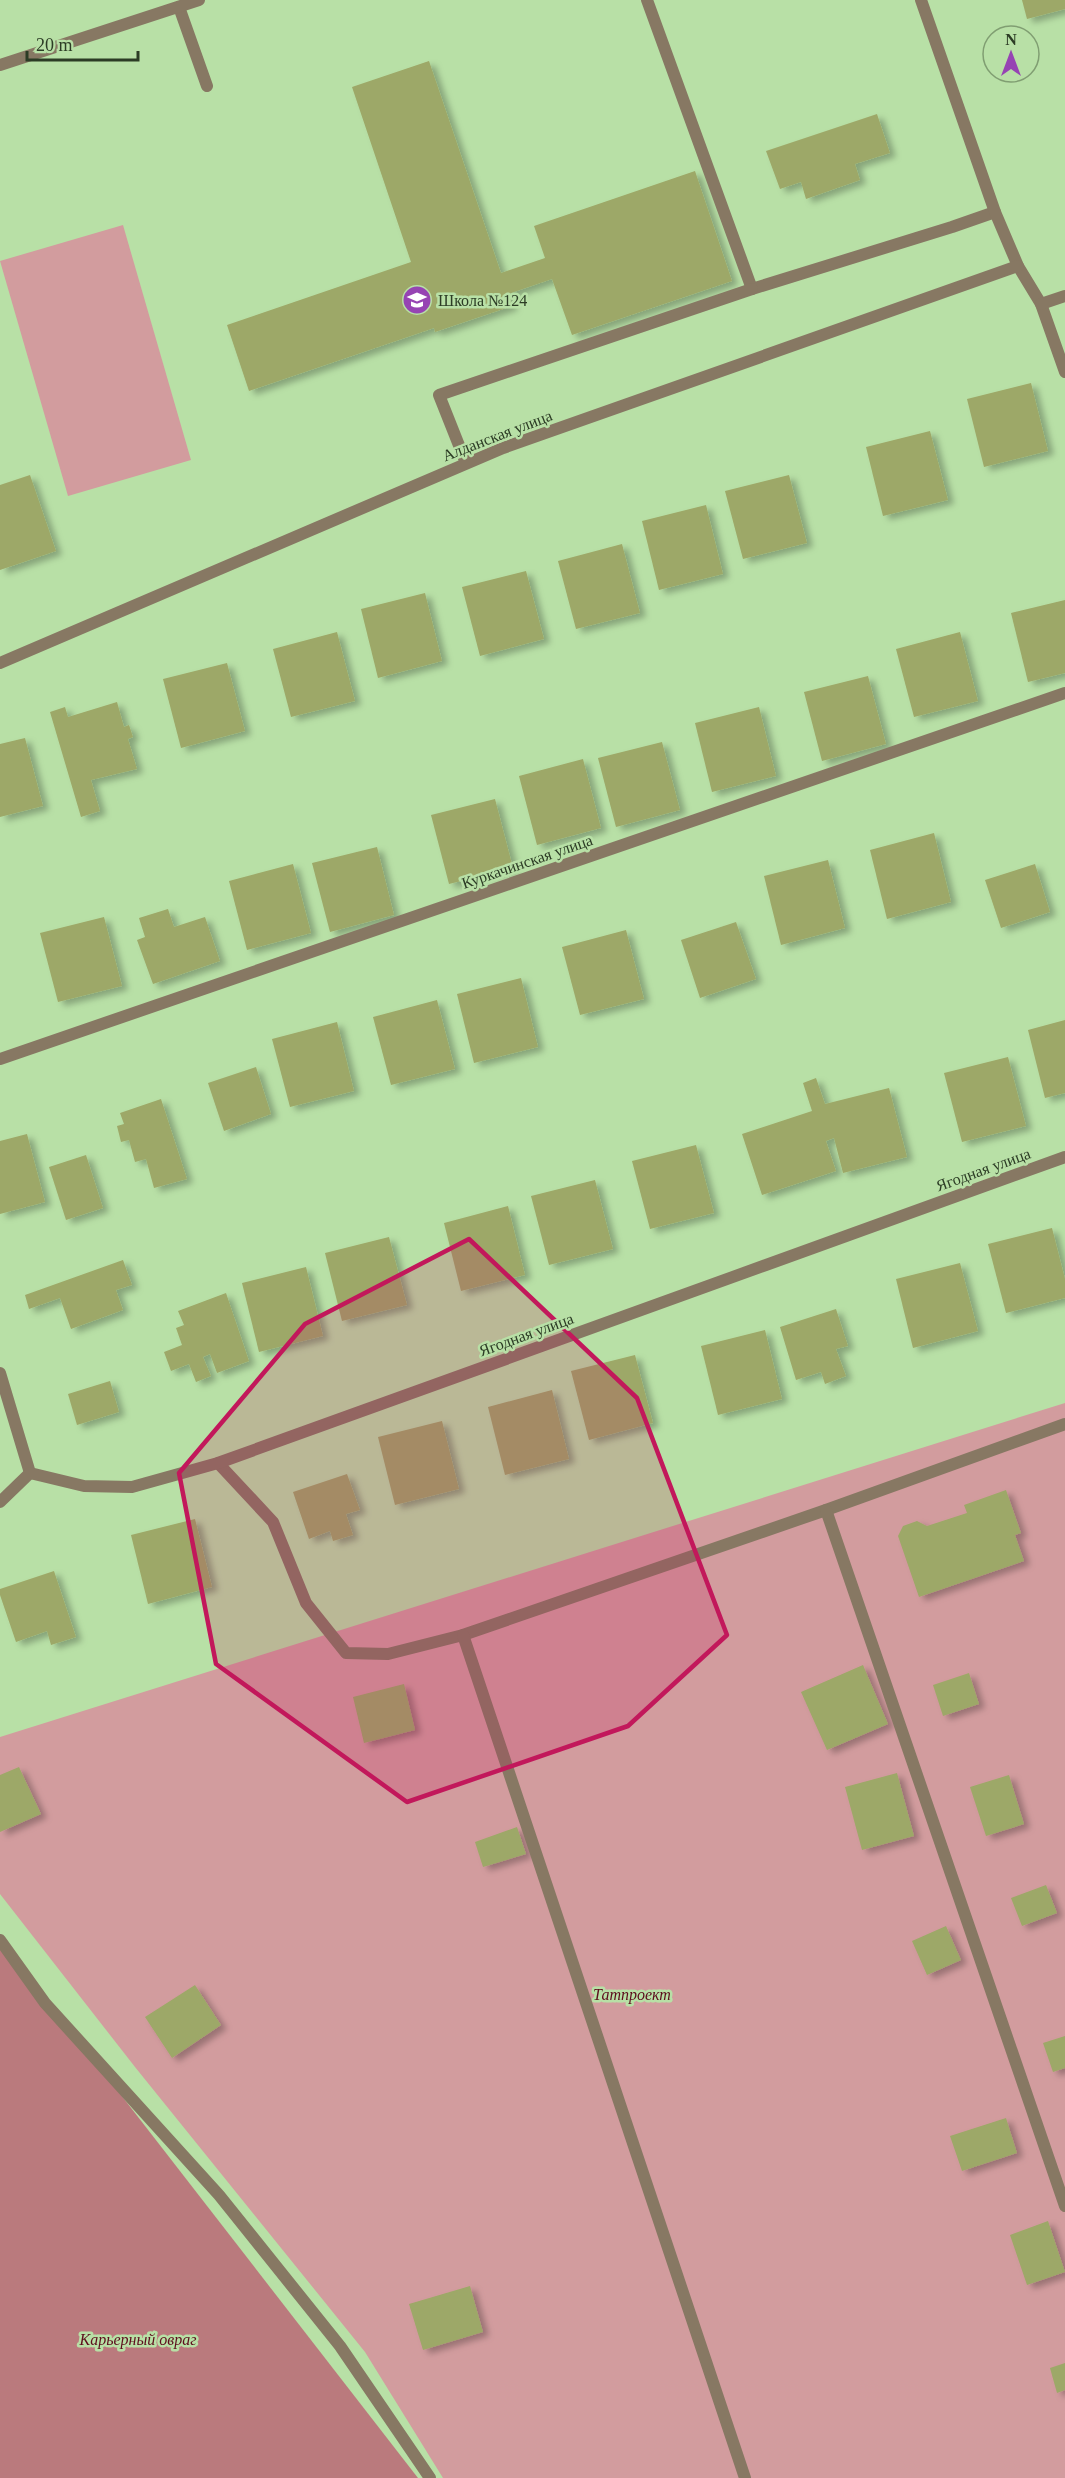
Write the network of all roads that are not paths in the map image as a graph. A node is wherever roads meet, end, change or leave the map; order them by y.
1 (199, 0) edge
2 (647, 0) edge
3 (921, 0) edge
4 (179, 7) junction
5 (0, 65) edge
6 (207, 86) dead end
7 (995, 212) junction
8 (1018, 266) junction
9 (752, 289) junction
10 (1065, 296) edge
11 (1041, 304) junction
12 (1065, 372) edge
13 (466, 464) junction
14 (0, 663) edge
15 (1065, 693) edge
16 (0, 1059) edge
17 (1065, 1157) edge
18 (0, 1373) edge
19 (1065, 1425) edge
20 (218, 1463) junction
21 (30, 1473) junction
22 (0, 1502) edge
23 (826, 1510) junction
24 (463, 1635) junction
25 (0, 1940) edge
26 (1065, 2206) edge
27 (430, 2478) edge
28 (745, 2478) edge

1 - 4 street
2 - 9 street
3 - 7 street
4 - 5 street
4 - 6 street
7 - 8 street
7 - 9 street
8 - 11 street
8 - 13 street, Алданская улица
9 - 13 street
10 - 11 street
11 - 12 street
13 - 14 street, Алданская улица
15 - 16 street, Куркачинская улица
17 - 20 street, Ягодная улица
18 - 21 street
19 - 23 street
20 - 21 street, Ягодная улица
20 - 24 street
21 - 22 street
23 - 24 street
23 - 26 street
24 - 28 street
25 - 27 street

